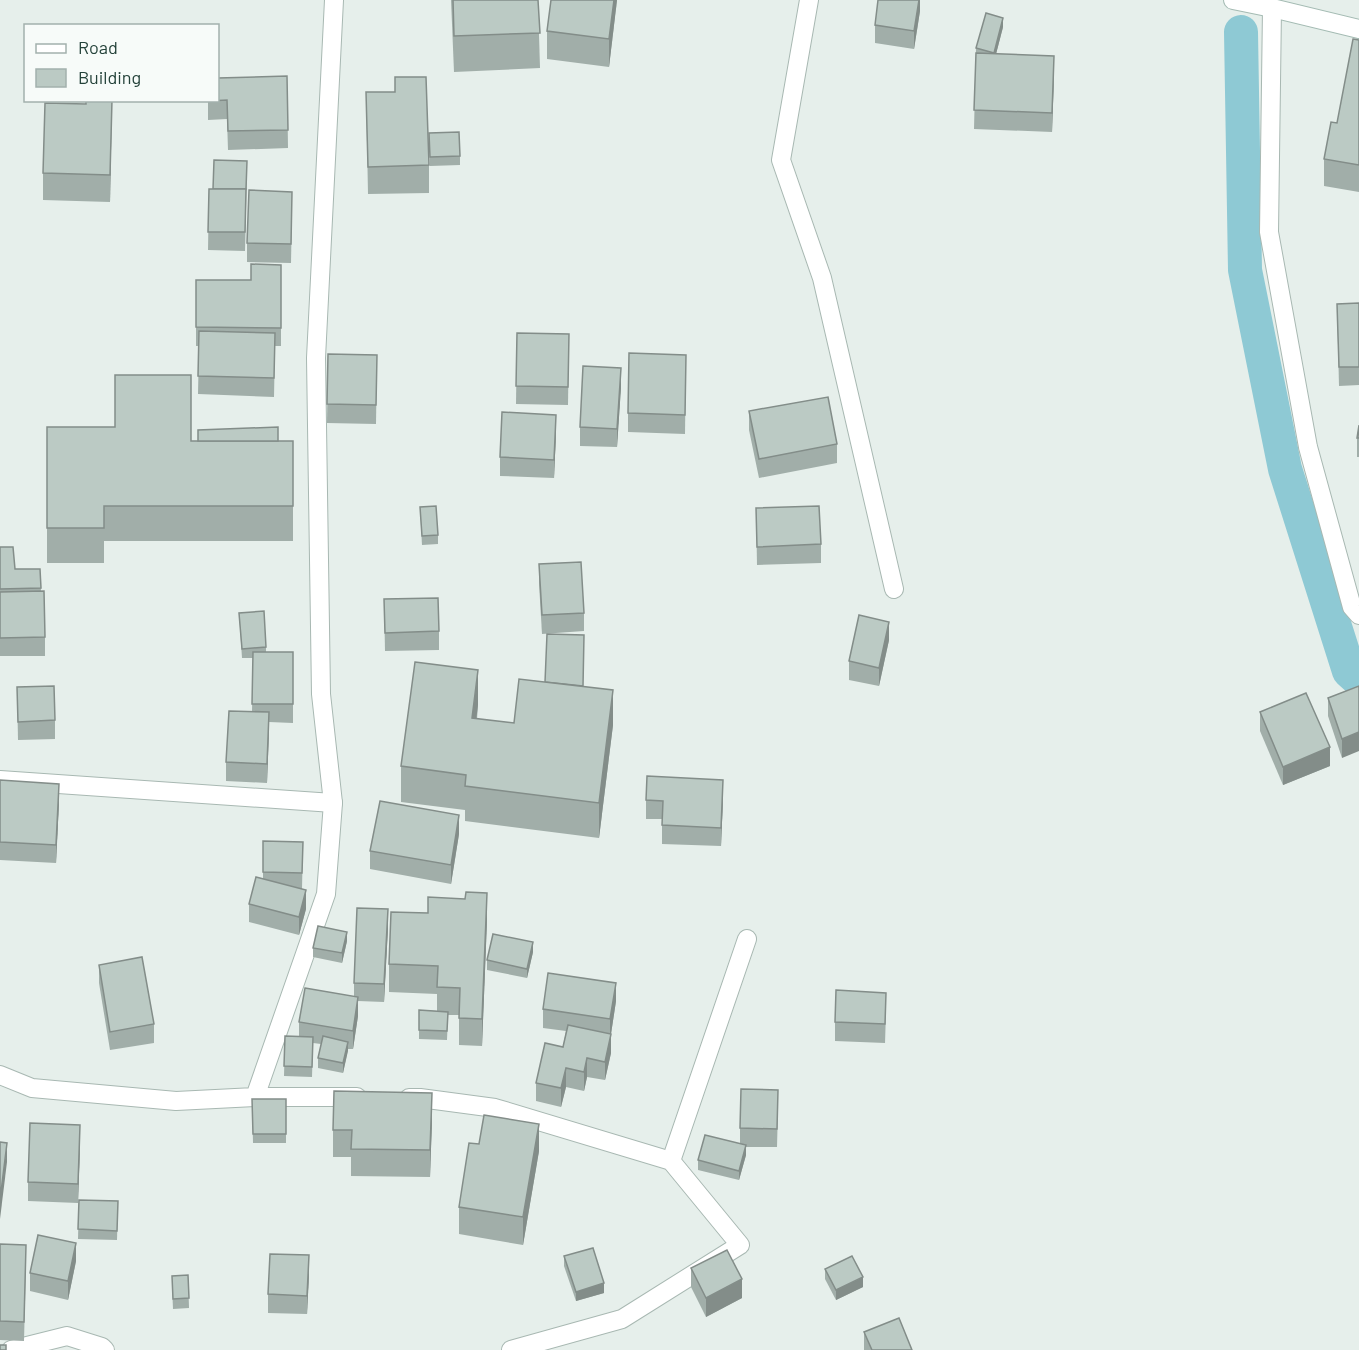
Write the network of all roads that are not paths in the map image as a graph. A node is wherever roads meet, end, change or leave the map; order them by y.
1 (334, 0) edge
2 (809, 0) edge
3 (1233, 0) edge
4 (1272, 8) junction
5 (1359, 29) edge
6 (894, 589) dead end
7 (1359, 615) edge
8 (0, 780) edge
9 (333, 803) junction
10 (747, 939) dead end
11 (0, 1075) edge
12 (255, 1097) junction
13 (373, 1098) edge
14 (396, 1098) edge
15 (671, 1161) junction
16 (11, 1350) edge
17 (105, 1350) edge
18 (511, 1350) edge

1 - 9 street
2 - 6 street
3 - 4 street
4 - 5 street
4 - 7 street
8 - 9 street
9 - 12 street
10 - 15 street
11 - 12 street
12 - 13 street
14 - 15 street
15 - 18 street
16 - 17 street

